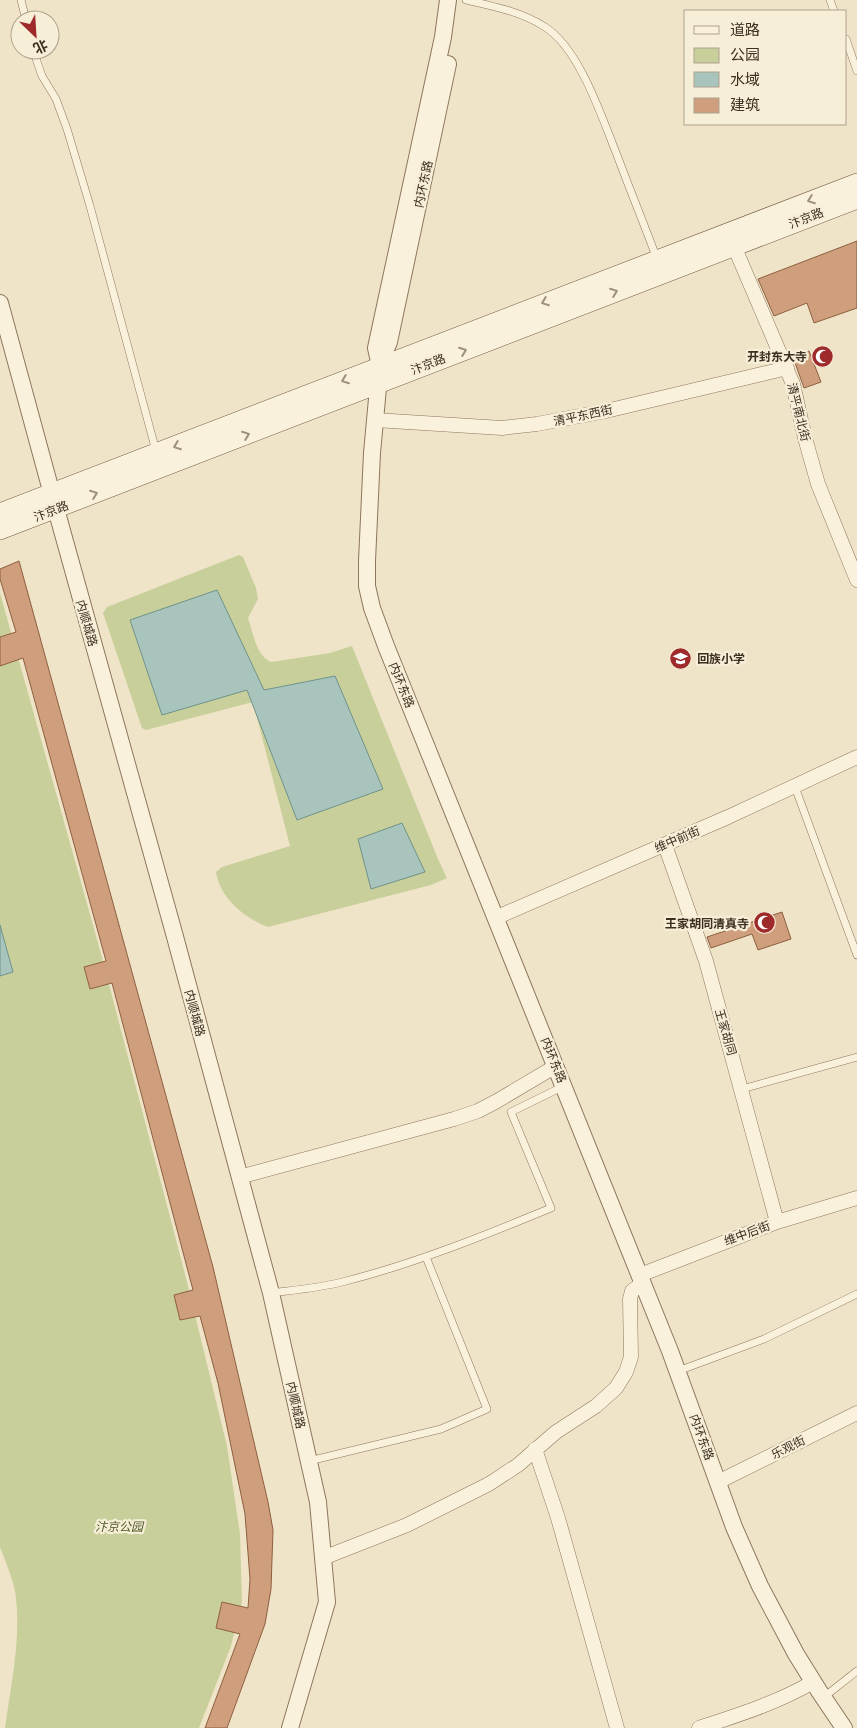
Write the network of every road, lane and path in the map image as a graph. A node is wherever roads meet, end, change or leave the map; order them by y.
1 (448, 0) edge
2 (460, 0) edge
3 (466, 0) edge
4 (847, 42) edge
5 (36, 60) edge
6 (857, 71) edge
7 (857, 183) edge
8 (857, 199) edge
9 (734, 246) junction
10 (657, 259) junction
11 (0, 303) edge
12 (787, 368) junction
13 (379, 375) junction
14 (375, 420) junction
15 (156, 454) junction
16 (54, 501) junction
17 (0, 513) edge
18 (0, 530) edge
19 (857, 580) edge
20 (857, 757) edge
21 (795, 787) junction
22 (665, 845) junction
23 (495, 918) junction
24 (857, 955) edge
25 (857, 1057) edge
26 (556, 1066) junction
27 (564, 1086) junction
28 (742, 1088) junction
29 (239, 1177) junction
30 (857, 1198) edge
31 (777, 1222) junction
32 (426, 1257) junction
33 (641, 1279) junction
34 (271, 1293) junction
35 (857, 1294) edge
36 (678, 1371) junction
37 (857, 1413) edge
38 (535, 1449) junction
39 (309, 1461) junction
40 (718, 1482) junction
41 (323, 1558) junction
42 (857, 1671) edge
43 (813, 1682) junction
44 (824, 1698) junction
45 (290, 1728) edge
46 (617, 1728) edge
47 (699, 1728) edge
48 (844, 1728) edge

1 - 13 street, 内环东路
2 - 13 street, 内环东路
3 - 10 lane
4 - 6 lane
5 - 15 lane
7 -> 10 main road, 汴京路
8 - 9 main road, 汴京路
9 - 12 street, 清平南北街
13 -> 9 main road, 汴京路
10 -> 13 main road, 汴京路
11 - 16 street, 内顺城路
12 - 14 street, 清平东西街
12 - 19 street, 清平南北街
13 - 14 street, 内环东路
13 -> 15 main road, 汴京路
16 -> 13 main road, 汴京路
14 - 23 street, 内环东路
15 - 16 main road, 汴京路
16 - 17 main road, 汴京路
16 - 18 main road, 汴京路
16 - 29 street, 内顺城路
20 - 21 street, 维中前街
21 - 22 street, 维中前街
21 - 24 lane
22 - 23 street, 维中前街
22 - 28 street, 王家胡同
23 - 26 street, 内环东路
25 - 28 lane
26 - 27 street, 内环东路
26 - 29 street
27 - 32 lane
27 - 33 street, 内环东路
28 - 31 street, 王家胡同
29 - 34 street, 内顺城路
30 - 31 street, 维中后街
31 - 33 street, 维中后街
32 - 34 lane
32 - 39 lane
33 - 36 street, 内环东路
33 - 38 street
34 - 39 street, 内顺城路
35 - 36 lane
36 - 40 street, 内环东路
37 - 40 street, 乐观街
38 - 41 street
38 - 46 street
39 - 41 street, 内顺城路
40 - 43 street, 内环东路
41 - 45 street, 内顺城路
42 - 44 lane
43 - 44 street, 内环东路
43 - 47 street
44 - 48 street, 内环东路

